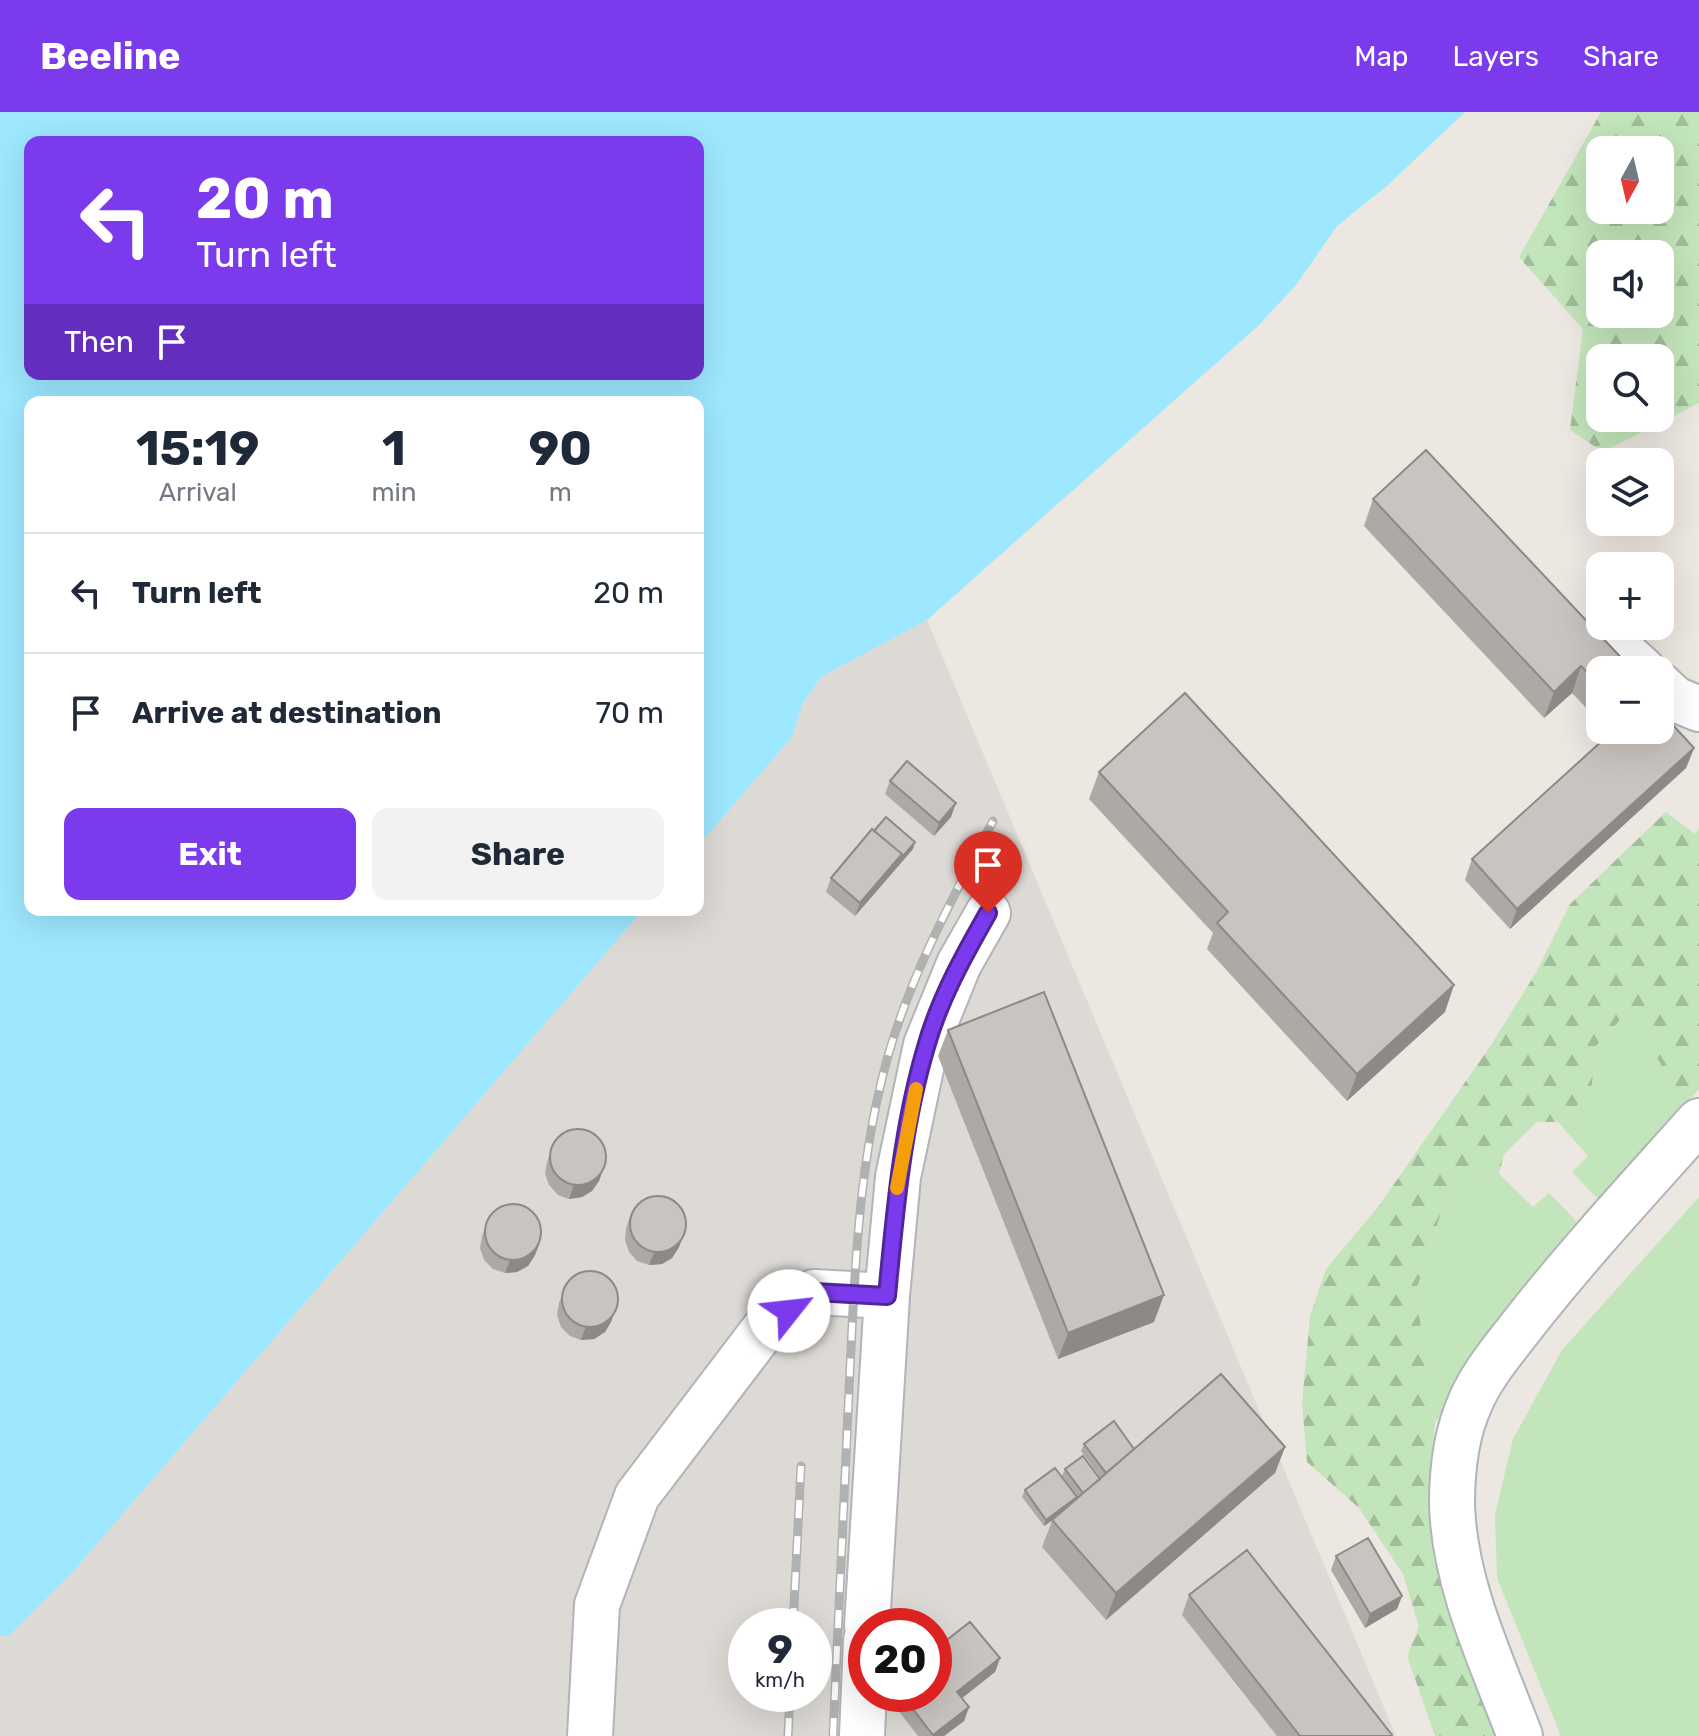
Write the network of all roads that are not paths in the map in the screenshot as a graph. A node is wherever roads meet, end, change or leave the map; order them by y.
1 (1674, 698) edge
2 (1699, 709) edge
3 (988, 913) dead end
4 (1699, 1121) edge
5 (887, 1296) junction
6 (868, 1608) edge
7 (863, 1712) edge
8 (590, 1736) edge
9 (862, 1736) edge
10 (1520, 1736) edge

1 - 2 street
3 - 5 street
4 - 10 street
5 - 6 street
5 - 8 street
7 - 9 street

